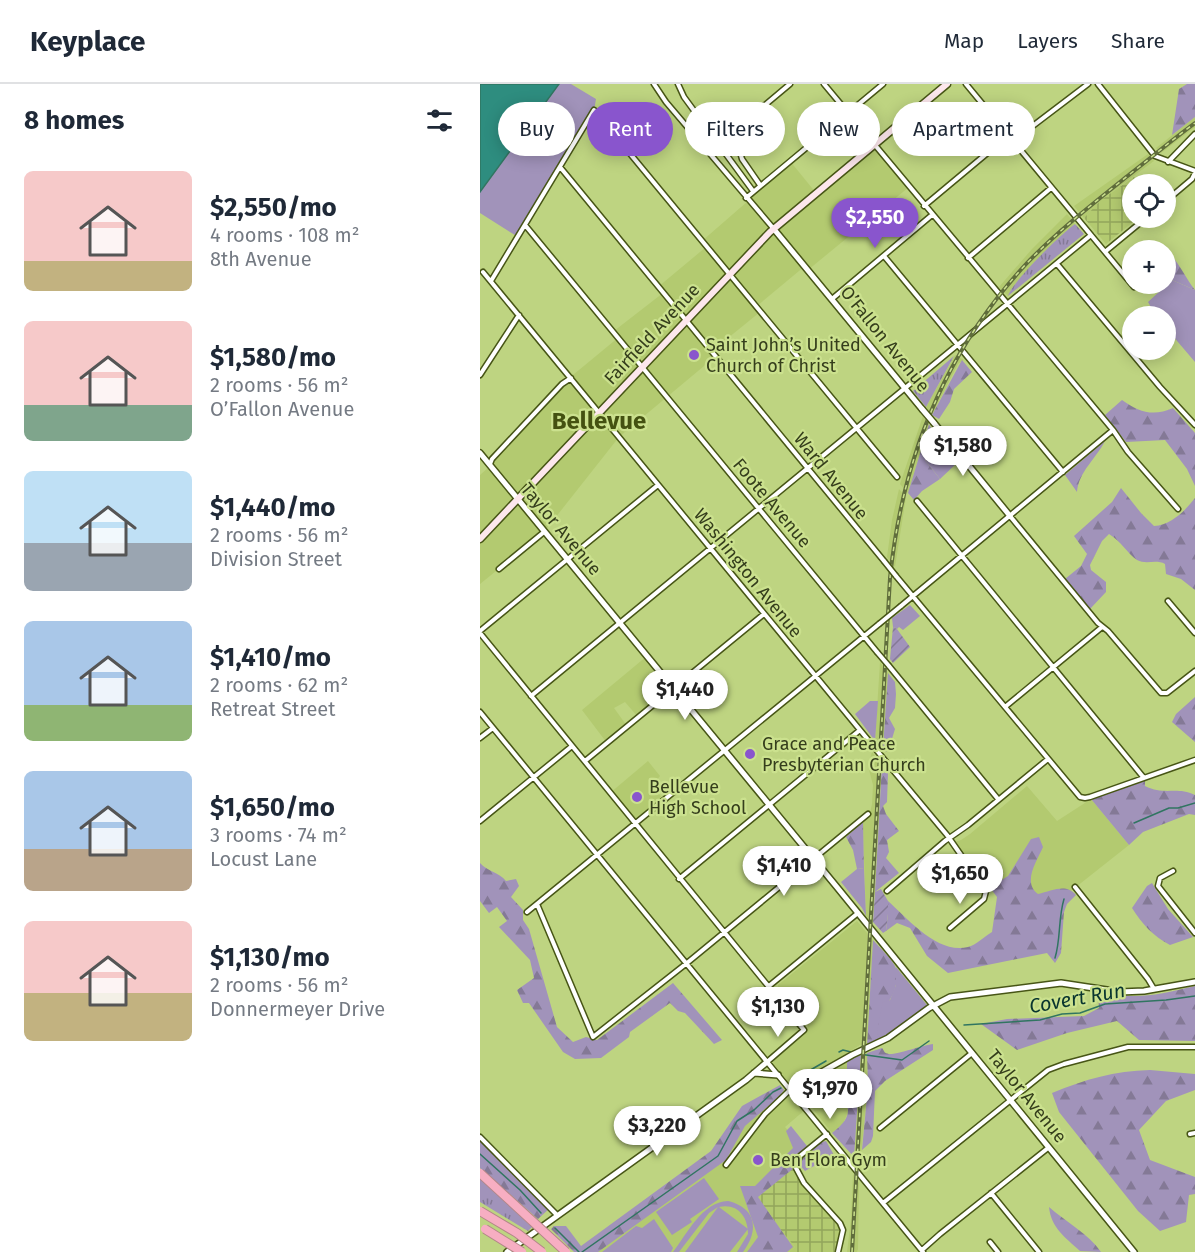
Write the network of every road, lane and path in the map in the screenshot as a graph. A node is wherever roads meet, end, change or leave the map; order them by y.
1 (654, 84) edge
2 (678, 84) edge
3 (790, 84) edge
4 (824, 84) edge
5 (883, 84) edge
6 (947, 84) edge
7 (966, 84) edge
8 (1088, 84) edge
9 (1098, 84) edge
10 (839, 102) edge
11 (860, 102) edge
12 (981, 102) edge
13 (1035, 124) edge
14 (1195, 134) edge
15 (880, 140) edge
16 (880, 152) edge
17 (797, 154) edge
18 (861, 156) edge
19 (984, 156) edge
20 (1025, 156) edge
21 (1168, 162) junction
22 (560, 167) junction
23 (1195, 172) edge
24 (760, 185) junction
25 (1051, 188) junction
26 (753, 191) junction
27 (1176, 193) edge
28 (746, 198) junction
29 (924, 206) junction
30 (932, 215) junction
31 (525, 225) junction
32 (773, 228) junction
33 (1134, 228) edge
34 (1091, 235) junction
35 (1106, 251) junction
36 (884, 256) junction
37 (968, 258) junction
38 (1057, 264) junction
39 (1122, 271) edge
40 (483, 272) dead end
41 (729, 274) junction
42 (491, 281) junction
43 (832, 298) junction
44 (1008, 304) junction
45 (519, 315) junction
46 (686, 320) junction
47 (957, 345) junction
48 (642, 366) junction
49 (480, 375) edge
50 (571, 378) junction
51 (906, 388) junction
52 (599, 412) junction
53 (1195, 425) edge
54 (857, 429) junction
55 (1113, 430) junction
56 (480, 453) edge
57 (490, 465) junction
58 (808, 469) junction
59 (1063, 472) junction
60 (897, 477) dead end
61 (658, 485) junction
62 (517, 499) junction
63 (916, 501) dead end
64 (759, 508) junction
65 (1178, 509) dead end
66 (1010, 516) junction
67 (544, 532) junction
68 (480, 539) edge
69 (711, 548) junction
70 (962, 556) junction
71 (567, 559) junction
72 (499, 569) dead end
73 (914, 596) junction
74 (1168, 601) dead end
75 (764, 614) junction
76 (620, 623) junction
77 (1102, 627) junction
78 (480, 632) edge
79 (1195, 633) edge
80 (864, 636) junction
81 (1055, 667) junction
82 (1195, 671) edge
83 (815, 676) junction
84 (673, 688) junction
85 (531, 696) junction
86 (1005, 707) junction
87 (480, 712) edge
88 (493, 728) junction
89 (860, 730) junction
90 (480, 738) edge
91 (572, 746) junction
92 (724, 750) junction
93 (1048, 759) junction
94 (1195, 760) edge
95 (585, 761) junction
96 (534, 777) junction
97 (1144, 778) junction
98 (998, 799) junction
99 (768, 804) junction
100 (868, 814) dead end
101 (480, 821) edge
102 (635, 825) junction
103 (949, 838) junction
104 (597, 855) junction
105 (813, 858) junction
106 (1173, 871) dead end
107 (679, 879) junction
108 (1075, 887) dead end
109 (887, 891) dead end
110 (537, 904) junction
111 (527, 912) dead end
112 (858, 913) junction
113 (950, 927) dead end
114 (724, 932) junction
115 (1195, 933) edge
116 (687, 963) junction
117 (1195, 982) edge
118 (769, 986) junction
119 (1154, 990) junction
120 (933, 1006) junction
121 (1195, 1047) edge
122 (972, 1053) junction
123 (767, 1062) junction
124 (754, 1073) junction
125 (778, 1075) junction
126 (790, 1090) junction
127 (1010, 1100) junction
128 (880, 1128) dead end
129 (827, 1134) junction
130 (480, 1137) edge
131 (1048, 1148) junction
132 (726, 1166) dead end
133 (480, 1173) edge
134 (991, 1193) junction
135 (883, 1203) junction
136 (480, 1211) edge
137 (557, 1215) junction
138 (485, 1229) dead end
139 (990, 1242) dead end
140 (923, 1251) edge
141 (507, 1252) edge
142 (522, 1252) edge
143 (542, 1252) edge
144 (566, 1252) edge
145 (838, 1252) edge
146 (998, 1252) edge
147 (1039, 1252) edge
148 (1134, 1252) edge

1 - 28 street, O’Fallon Avenue
2 - 26 street
3 - 24 street
4 - 10 street
5 - 11 street
6 - 15 main road, Fairfield Avenue
7 - 12 street
8 - 13 street
9 - 21 street
14 - 21 street
16 - 29 street
17 - 24 street
18 - 32 main road, Fairfield Avenue
19 - 29 street
20 - 25 street
21 - 23 street
22 - 31 street
22 - 41 street
22 - 46 street, Ward Avenue
23 - 27 street
24 - 26 street
25 - 34 street
25 - 37 street
26 - 28 street
28 - 32 street, O’Fallon Avenue
29 - 30 street
30 - 36 street
30 - 37 street
31 - 42 street
31 - 48 street, Foote Avenue
32 - 41 main road, Fairfield Avenue
32 - 43 street, O’Fallon Avenue
33 - 35 street
34 - 35 street
34 - 38 street
35 - 39 street
36 - 43 street
36 - 47 street
37 - 44 street
38 - 44 street
38 - 53 street
40 - 42 street, Washington Avenue
41 - 46 main road, Fairfield Avenue
41 - 54 street
42 - 45 street, Washington Avenue
43 - 51 street, O’Fallon Avenue
44 - 47 street
44 - 55 street
45 - 49 street
45 - 50 street, Washington Avenue
46 - 48 main road, Fairfield Avenue
46 - 58 street, Ward Avenue
47 - 51 street
47 - 59 street
48 - 52 main road, Fairfield Avenue
48 - 64 street, Foote Avenue
50 - 52 street, Washington Avenue
50 - 57 street
51 - 54 street
51 - 66 street, O’Fallon Avenue, bridge
52 - 61 street, Washington Avenue
52 - 62 main road, Fairfield Avenue
54 - 58 street
54 - 60 street
55 - 59 street
55 - 65 street
56 - 57 street, Taylor Avenue
57 - 62 street, Taylor Avenue
58 - 64 street
58 - 73 street, Ward Avenue, bridge
59 - 66 street
61 - 69 street, Washington Avenue
61 - 71 street
62 - 67 street, Taylor Avenue
62 - 68 main road, Fairfield Avenue
63 - 70 street
64 - 69 street
64 - 80 street, Foote Avenue
66 - 70 street
66 - 77 street, O’Fallon Avenue
67 - 71 street, Taylor Avenue
67 - 72 street
69 - 75 street, Washington Avenue
69 - 76 street
70 - 73 street
70 - 81 street
71 - 76 street, Taylor Avenue
71 - 78 street
73 - 80 street, bridge
73 - 86 street, Ward Avenue
74 - 79 street
75 - 83 street, Washington Avenue
75 - 84 street
76 - 84 street, Taylor Avenue
76 - 85 street
77 - 81 street
77 - 82 street, O’Fallon Avenue
78 - 85 street
80 - 83 street
80 - 98 street, Foote Avenue, bridge
81 - 86 street
81 - 97 street
83 - 89 street, Washington Avenue
83 - 92 street
84 - 92 street, Taylor Avenue
84 - 95 street
85 - 91 street
86 - 93 street, Ward Avenue
87 - 88 street
88 - 90 street
88 - 96 street
89 - 99 street
89 - 103 street, Washington Avenue, bridge
91 - 95 street
91 - 96 street
92 - 99 street, Taylor Avenue
92 - 102 street
93 - 97 street, Ward Avenue
93 - 98 street
94 - 97 street
95 - 102 street
96 - 101 street
96 - 104 street
98 - 103 street
99 - 105 street, Taylor Avenue
99 - 107 street
100 - 105 street
102 - 104 street
102 - 107 street
103 - 109 street
103 - 113 street, Washington Avenue
104 - 110 street
104 - 116 street
105 - 112 street, Taylor Avenue
105 - 114 street
106 - 115 street
107 - 114 street
108 - 119 street
110 - 111 street
110 - 116 street
112 - 118 street
112 - 120 street, Taylor Avenue
114 - 116 street
114 - 118 street
116 - 123 street
117 - 119 street
118 - 123 street
119 - 120 street
120 - 122 street, Taylor Avenue
120 - 126 street
121 - 127 street
122 - 127 street, Taylor Avenue
122 - 128 street
123 - 124 street
123 - 125 street
124 - 125 street
124 - 137 street
125 - 126 street
126 - 129 street
126 - 132 street
127 - 131 street, Taylor Avenue
127 - 135 street
129 - 135 street
129 - 145 street
130 - 137 street
131 - 134 street
131 - 148 street, Taylor Avenue
133 - 144 highway, bridge
134 - 140 street
134 - 147 street
135 - 140 street
136 - 143 highway, bridge
137 - 141 street
138 - 142 highway, bridge
139 - 146 street

